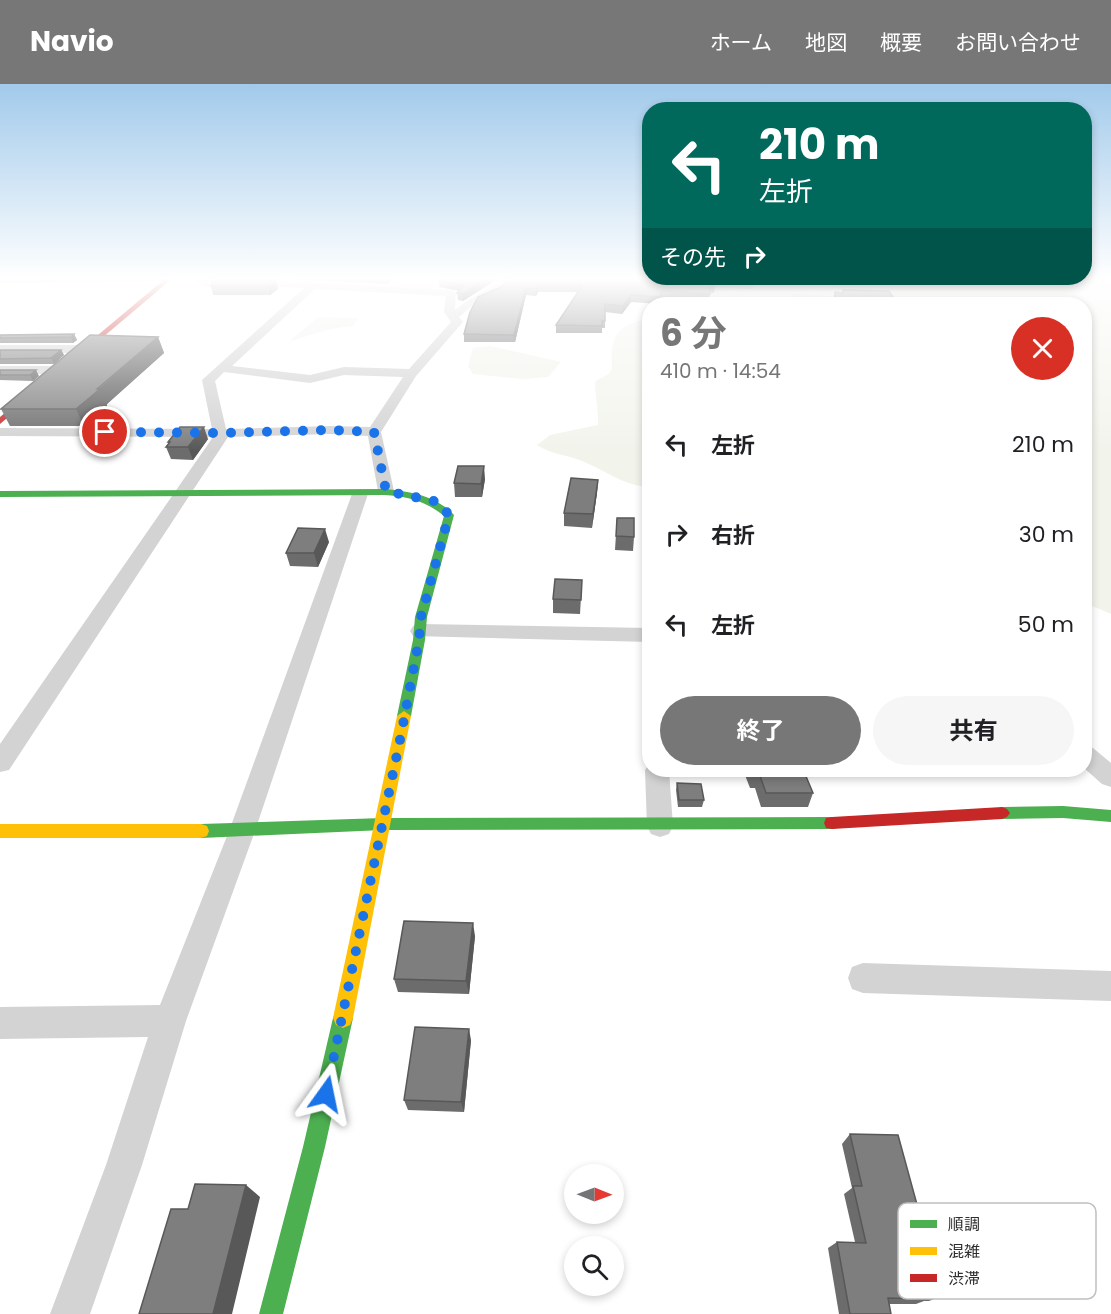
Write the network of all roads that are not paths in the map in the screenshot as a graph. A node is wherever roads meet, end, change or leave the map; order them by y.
1 (101, 335) edge
2 (258, 335) edge
3 (443, 335) edge
4 (0, 349) edge
5 (85, 349) junction
6 (221, 368) junction
7 (0, 370) edge
8 (60, 370) junction
9 (410, 373) junction
10 (0, 421) edge
11 (0, 432) edge
12 (374, 432) junction
13 (222, 433) junction
14 (386, 491) junction
15 (183, 493) junction
16 (0, 494) edge
17 (360, 494) junction
18 (420, 632) junction
19 (642, 634) edge
20 (1092, 761) edge
21 (0, 763) edge
22 (657, 777) edge
23 (1111, 777) edge
24 (1111, 816) edge
25 (383, 824) junction
26 (660, 826) junction
27 (0, 831) edge
28 (242, 831) junction
29 (863, 978) dead end
30 (1111, 986) edge
31 (170, 1021) junction
32 (0, 1023) edge
33 (70, 1314) edge
34 (271, 1314) edge

1 - 5 street
2 - 6 street
3 - 9 street
4 - 5 street
5 - 8 street
6 - 9 street
6 - 13 street
7 - 8 street
8 - 10 street
9 - 12 street
11 - 13 street
12 - 13 street
12 - 14 street
13 - 15 street
14 - 17 street
14 - 18 street
15 - 16 street
15 - 17 street
15 - 21 street
17 - 28 street
18 - 19 street
18 - 25 street
20 - 23 street
22 - 26 street
24 - 26 street
25 - 26 street
25 - 28 street
25 - 34 street
27 - 28 street
28 - 31 street
29 - 30 street
31 - 32 street
31 - 33 street

